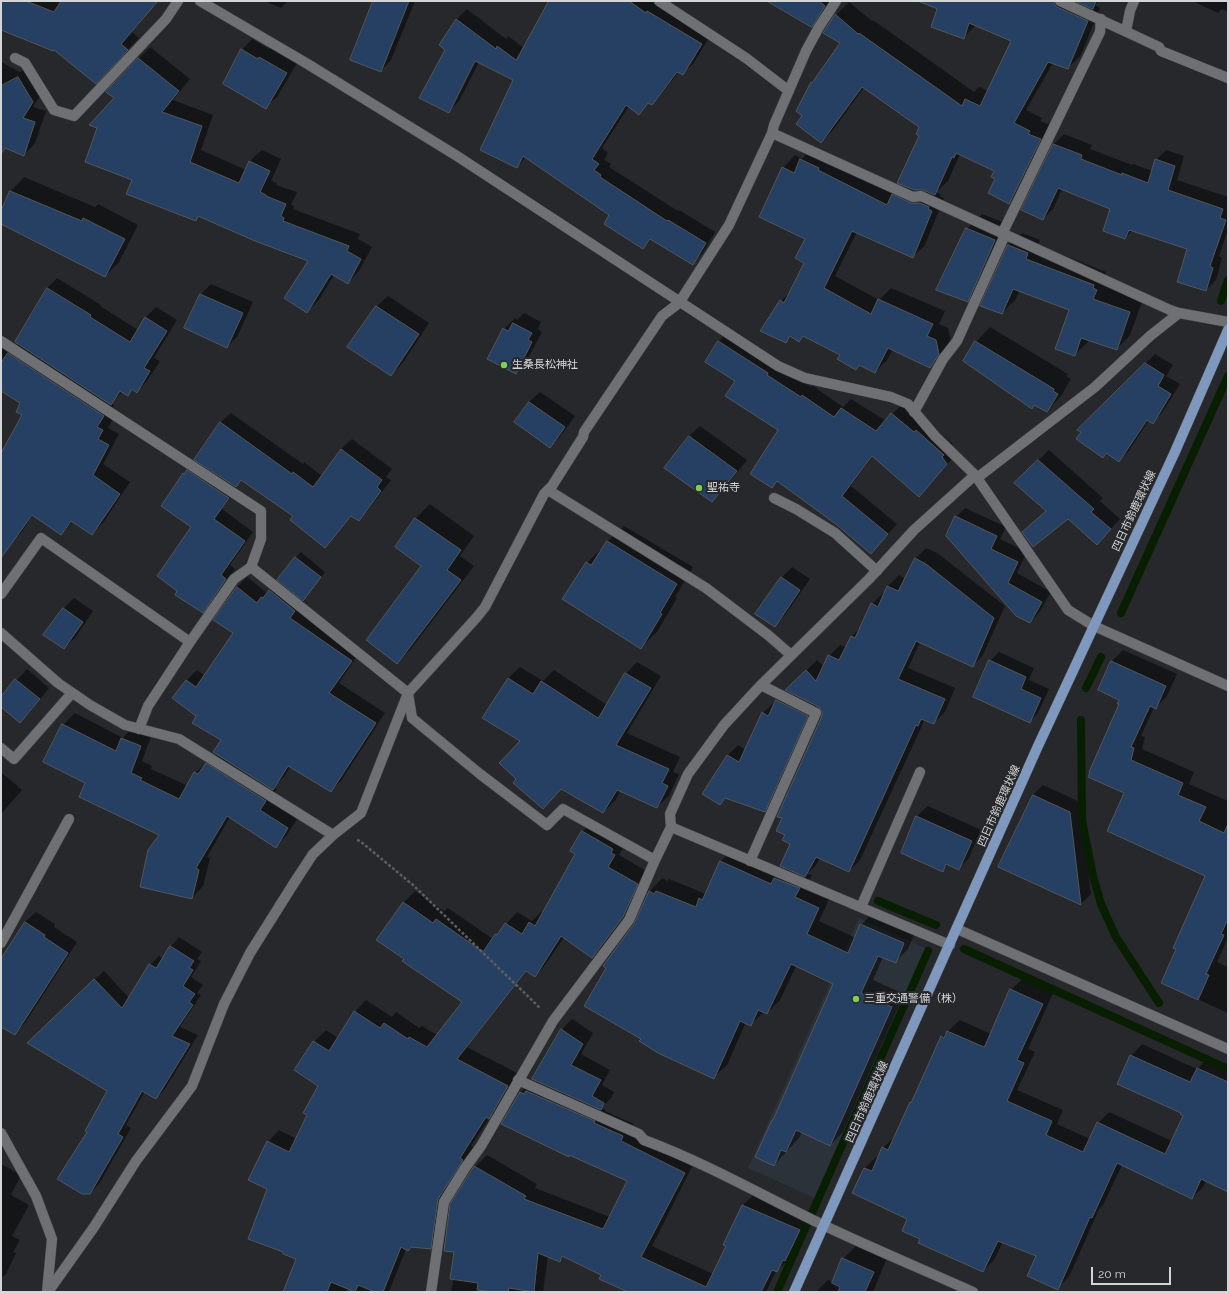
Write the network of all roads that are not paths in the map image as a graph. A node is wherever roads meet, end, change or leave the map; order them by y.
1 (178, 1) edge
2 (200, 1) edge
3 (659, 1) edge
4 (836, 1) edge
5 (1060, 1) edge
6 (1134, 1) edge
7 (1101, 19) junction
8 (1126, 31) junction
9 (15, 58) dead end
10 (1228, 78) edge
11 (789, 91) junction
12 (772, 133) junction
13 (1003, 235) junction
14 (679, 303) junction
15 (1179, 313) junction
16 (1228, 322) edge
17 (1228, 330) edge
18 (1, 342) edge
19 (914, 412) junction
20 (976, 476) junction
21 (548, 490) junction
22 (774, 498) dead end
23 (251, 567) junction
24 (877, 571) junction
25 (1, 594) edge
26 (1094, 626) junction
27 (1, 633) edge
28 (190, 642) junction
29 (791, 655) junction
30 (761, 686) junction
31 (1228, 686) edge
32 (72, 693) junction
33 (408, 693) junction
34 (139, 729) junction
35 (1, 748) edge
36 (920, 772) dead end
37 (69, 819) dead end
38 (670, 827) junction
39 (333, 834) junction
40 (655, 860) junction
41 (750, 861) junction
42 (861, 907) junction
43 (957, 929) junction
44 (1, 943) edge
45 (950, 945) junction
46 (1228, 1049) edge
47 (518, 1080) junction
48 (1, 1134) edge
49 (823, 1224) junction
50 (47, 1292) edge
51 (431, 1292) edge
52 (794, 1292) edge
53 (973, 1292) edge

1 - 9 street
2 - 14 street
3 - 11 street
4 - 11 street
5 - 7 street
6 - 8 street
7 - 8 street
7 - 13 street
8 - 10 street
11 - 12 street
12 - 13 street
12 - 14 street
13 - 15 street
13 - 19 street
14 - 19 street
14 - 21 street
15 - 16 street
15 - 20 street
17 - 26 main road, 四日市鈴鹿環状線
18 - 23 street
19 - 20 street
20 - 24 street
20 - 26 street
21 - 29 street
21 - 33 street
22 - 24 street
23 - 28 street
23 - 33 street
24 - 29 street
25 - 28 street
26 - 31 street
26 - 43 main road, 四日市鈴鹿環状線
27 - 32 street
28 - 34 street
29 - 30 street
30 - 38 street
30 - 41 street
32 - 34 street
32 - 35 street
33 - 39 street
33 - 40 street
34 - 39 street
36 - 42 street
37 - 44 street
38 - 40 street
38 - 41 street
39 - 50 street
40 - 47 street
41 - 42 street
42 - 45 street
43 - 45 main road, 四日市鈴鹿環状線
43 - 46 street
45 - 49 main road, 四日市鈴鹿環状線
47 - 49 street
47 - 51 street
48 - 50 street
49 - 52 main road, 四日市鈴鹿環状線
49 - 53 street

